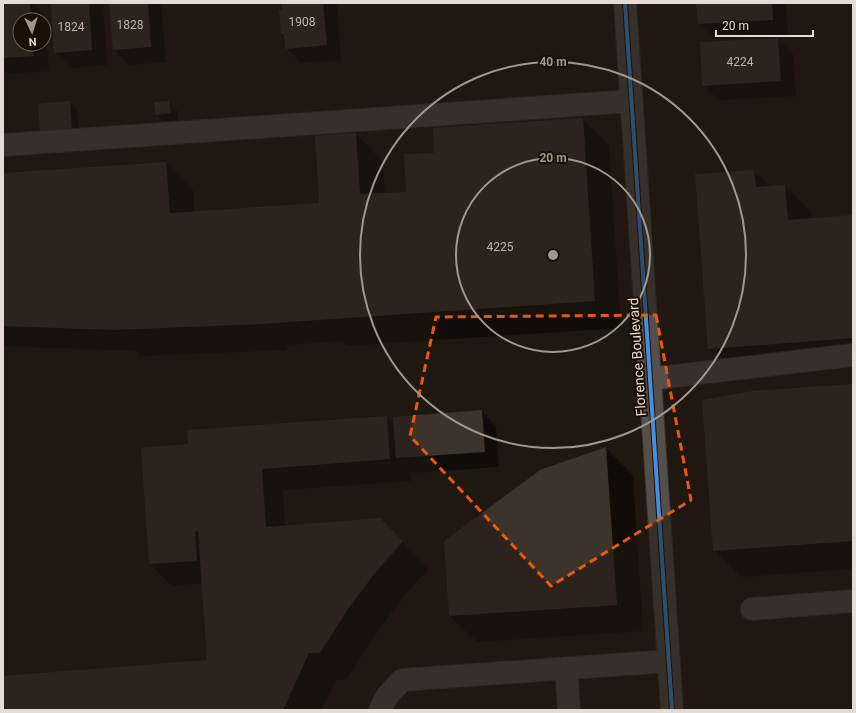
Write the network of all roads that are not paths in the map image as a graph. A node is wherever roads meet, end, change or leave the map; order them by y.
1 (625, 3) edge
2 (631, 101) junction
3 (3, 145) edge
4 (853, 355) edge
5 (649, 379) junction
6 (853, 601) edge
7 (752, 609) dead end
8 (669, 661) junction
9 (566, 668) junction
10 (380, 710) edge
11 (569, 710) edge
12 (672, 710) edge

1 - 2 street, Florence Boulevard
2 - 3 street
2 - 5 street, Florence Boulevard
4 - 5 street
5 - 8 street, Florence Boulevard
6 - 7 street
8 - 9 street
8 - 12 street, Florence Boulevard
9 - 10 street
9 - 11 street

